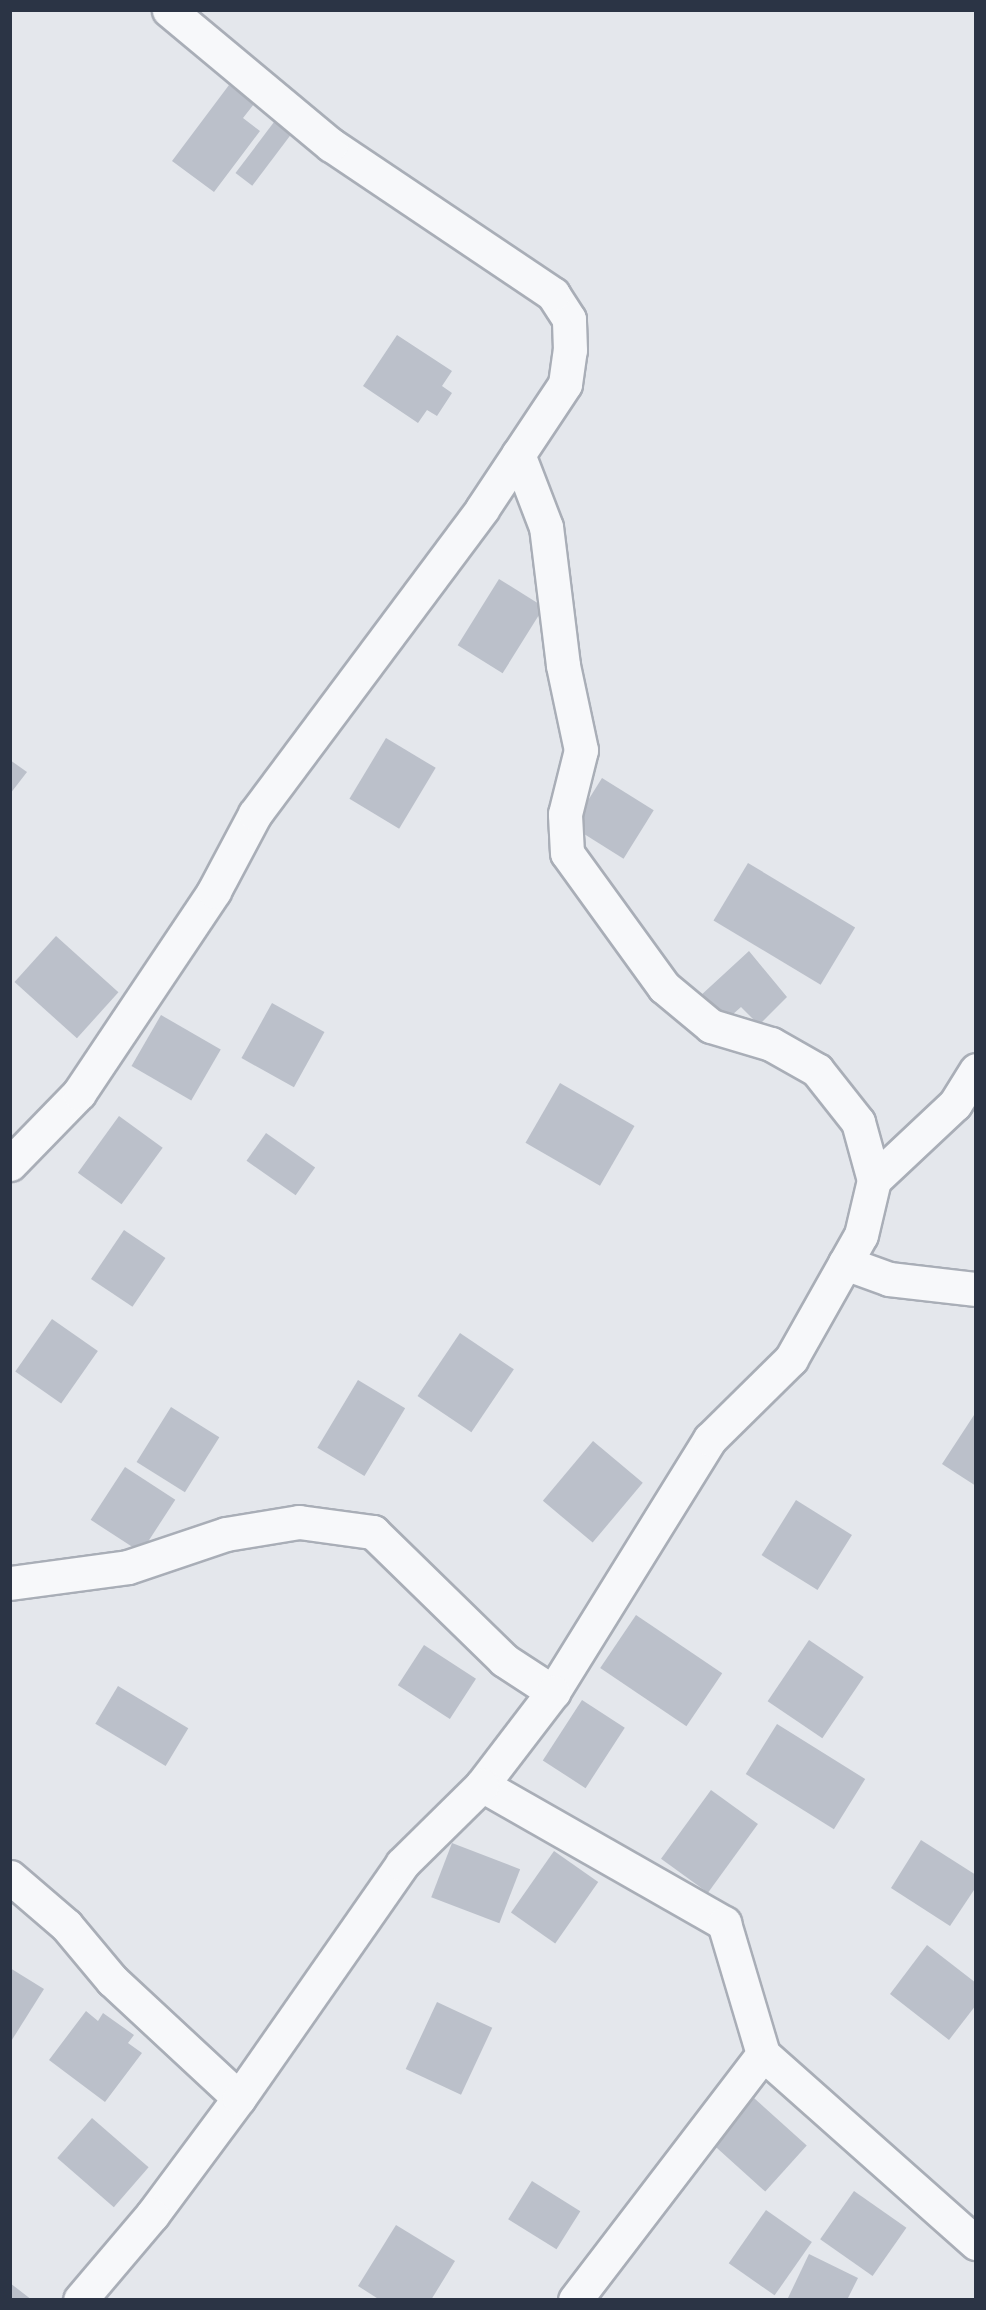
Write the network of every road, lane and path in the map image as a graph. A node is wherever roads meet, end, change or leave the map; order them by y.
1 (169, 10) edge
2 (518, 454) junction
3 (975, 1071) edge
4 (10, 1164) edge
5 (874, 1180) junction
6 (845, 1263) junction
7 (975, 1289) edge
8 (10, 1582) edge
9 (553, 1692) junction
10 (482, 1785) junction
11 (10, 1877) edge
12 (763, 2054) junction
13 (239, 2098) junction
14 (975, 2243) edge
15 (80, 2300) edge
16 (575, 2300) edge

1 - 2 street
2 - 4 street
2 - 5 street
3 - 5 street
5 - 6 street
6 - 7 street
6 - 9 street
8 - 9 street
9 - 10 street
10 - 12 street
10 - 13 street
11 - 13 street
12 - 14 street
12 - 16 street
13 - 15 street

